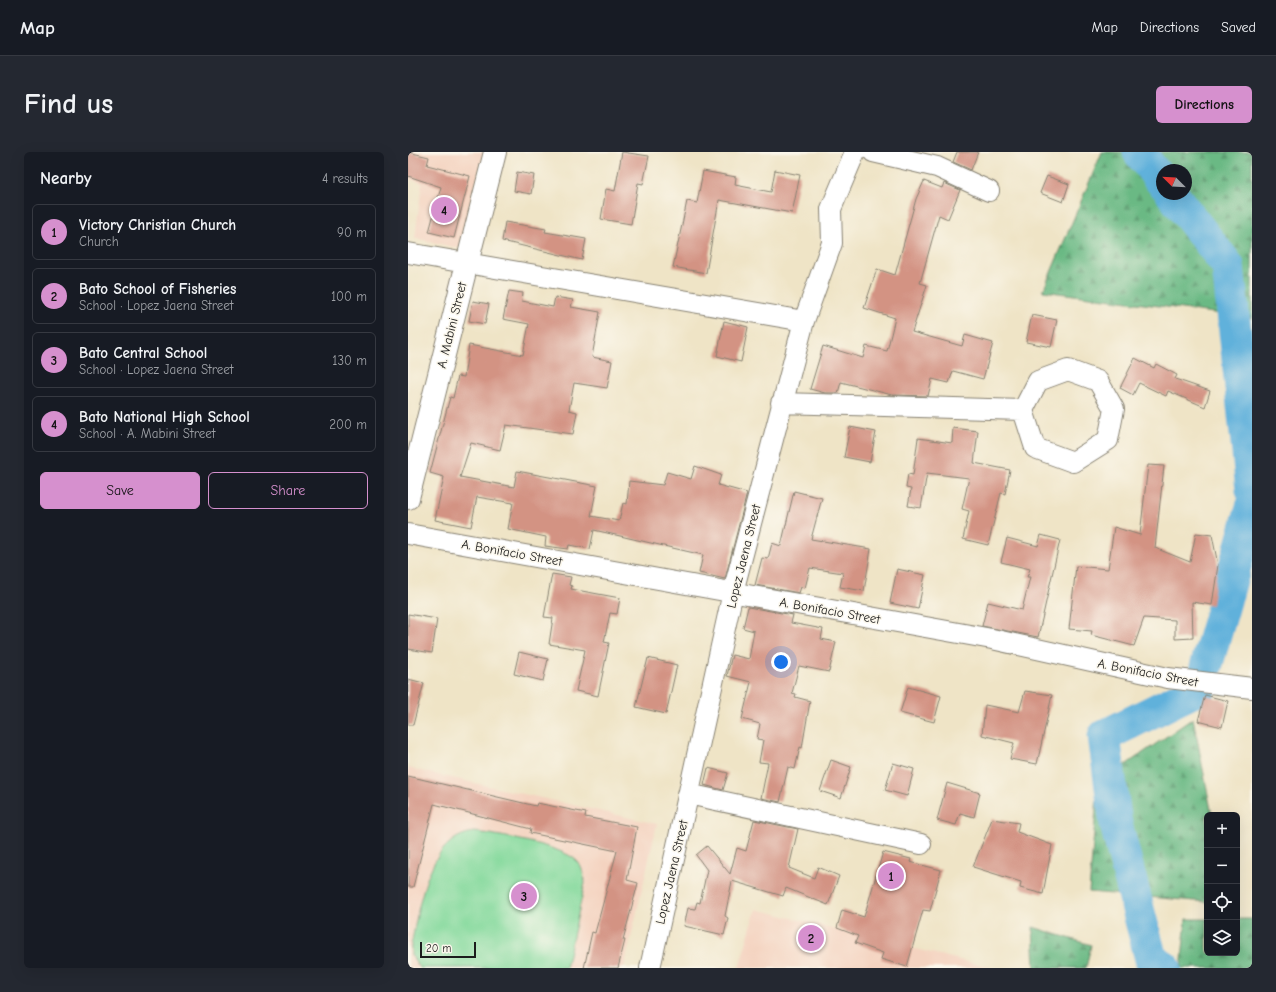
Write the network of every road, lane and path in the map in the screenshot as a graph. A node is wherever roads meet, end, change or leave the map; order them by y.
1 (495, 152) edge
2 (855, 152) edge
3 (873, 152) edge
4 (988, 191) dead end
5 (408, 253) edge
6 (466, 264) junction
7 (804, 321) junction
8 (781, 404) junction
9 (1023, 410) junction
10 (408, 498) edge
11 (408, 534) edge
12 (733, 592) junction
13 (1252, 688) edge
14 (688, 794) junction
15 (921, 844) dead end
16 (650, 968) edge

1 - 6 street, A. Mabini Street
2 - 7 street, Lopez Jaena Street
3 - 4 street
5 - 6 street
6 - 7 street
6 - 10 street, A. Mabini Street
7 - 8 street, Lopez Jaena Street
8 - 9 street
8 - 12 street, Lopez Jaena Street
9 - 9 street
11 - 12 street, A. Bonifacio Street
12 - 13 street, A. Bonifacio Street
12 - 14 street, Lopez Jaena Street
14 - 15 street
14 - 16 street, Lopez Jaena Street

